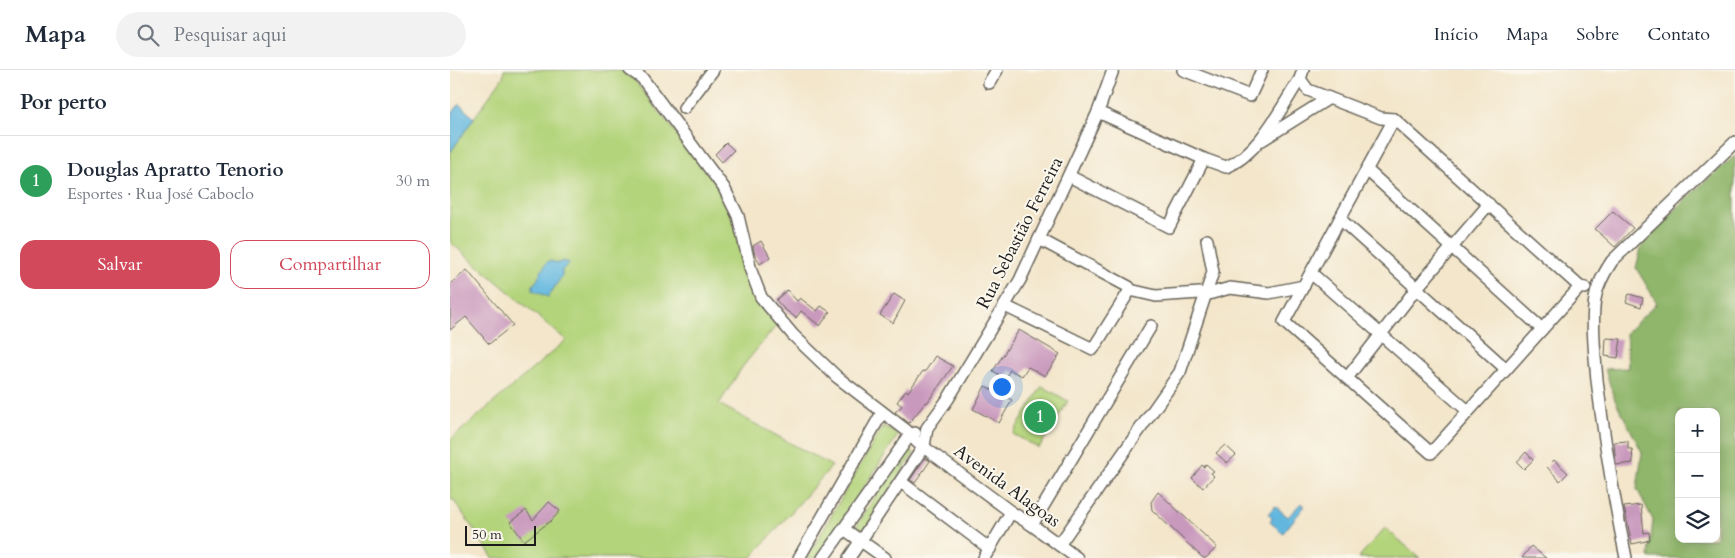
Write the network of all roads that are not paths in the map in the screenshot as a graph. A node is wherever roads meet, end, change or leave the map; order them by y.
1 (630, 70) edge
2 (713, 70) edge
3 (997, 70) edge
4 (1113, 70) edge
5 (1183, 70) edge
6 (1262, 70) edge
7 (1302, 75) edge
8 (989, 83) dead end
9 (1329, 98) junction
10 (684, 108) dead end
11 (1098, 112) junction
12 (1394, 119) junction
13 (1258, 142) junction
14 (1735, 142) edge
15 (1204, 159) junction
16 (1367, 170) junction
17 (1070, 176) junction
18 (1489, 204) junction
19 (1340, 219) junction
20 (1040, 239) junction
21 (1208, 240) dead end
22 (1453, 248) junction
23 (1311, 273) junction
24 (1304, 286) junction
25 (1580, 286) junction
26 (1130, 289) junction
27 (1416, 289) junction
28 (1596, 292) junction
29 (1205, 295) junction
30 (1005, 306) junction
31 (1151, 326) dead end
32 (1542, 329) junction
33 (1380, 335) junction
34 (1506, 369) junction
35 (1347, 378) junction
36 (1468, 412) junction
37 (882, 413) junction
38 (914, 438) junction
39 (901, 482) junction
40 (1011, 512) junction
41 (1032, 525) junction
42 (844, 529) junction
43 (861, 540) junction
44 (1059, 545) junction
45 (987, 553) edge
46 (799, 558) edge
47 (823, 558) edge
48 (849, 558) edge
49 (885, 558) edge
50 (1077, 558) edge
51 (1626, 558) edge

1 - 37 street, Avenida Alagoas
2 - 10 street
3 - 8 street
4 - 11 street, Rua Sebastião Ferreira
5 - 6 street
7 - 9 street
7 - 13 street
9 - 12 street
9 - 13 street
11 - 15 street
11 - 17 street, Rua Sebastião Ferreira
12 - 16 street
12 - 18 street
13 - 15 street
14 - 28 street
15 - 17 street
16 - 19 street
16 - 22 street
17 - 20 street, Rua Sebastião Ferreira
18 - 22 street
18 - 25 street
19 - 23 street
19 - 27 street
20 - 26 street
20 - 30 street, Rua Sebastião Ferreira
21 - 29 street
22 - 27 street
22 - 32 street
23 - 24 street
23 - 33 street
24 - 29 street
24 - 35 street
25 - 28 street
25 - 32 street
26 - 29 street
26 - 30 street
27 - 33 street
27 - 34 street
28 - 51 street
29 - 44 street
30 - 38 street, Rua Sebastião Ferreira
31 - 41 street
32 - 34 street
33 - 35 street
33 - 36 street
34 - 36 street
35 - 36 street
37 - 38 street, Avenida Alagoas
37 - 46 street
38 - 39 street
38 - 40 street, Avenida Alagoas
38 - 42 street
39 - 43 street
39 - 45 street
40 - 41 street, Avenida Alagoas
40 - 45 street
41 - 44 street, Avenida Alagoas
42 - 43 street
42 - 47 street
43 - 48 street
43 - 49 street
44 - 50 street, Avenida Alagoas

